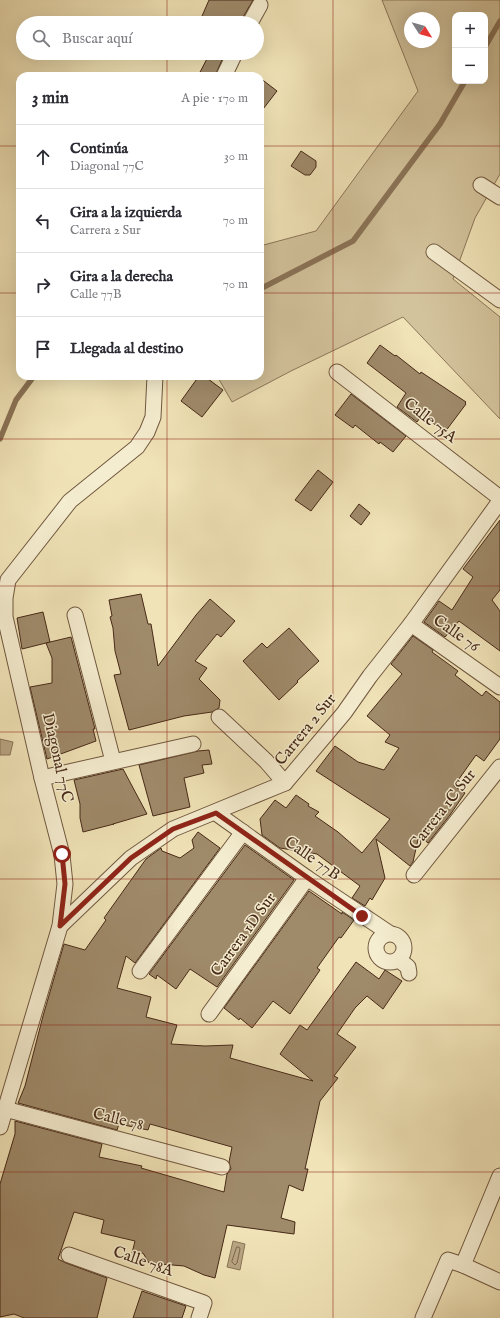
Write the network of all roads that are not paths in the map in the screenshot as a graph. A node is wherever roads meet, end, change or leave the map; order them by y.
1 (260, 5) dead end
2 (254, 16) edge
3 (232, 60) edge
4 (226, 72) edge
5 (481, 185) dead end
6 (500, 197) edge
7 (434, 252) dead end
8 (500, 300) edge
9 (337, 372) dead end
10 (156, 380) edge
11 (500, 498) edge
12 (500, 502) edge
13 (75, 615) dead end
14 (411, 624) junction
15 (500, 687) edge
16 (219, 717) dead end
17 (193, 744) dead end
18 (113, 761) junction
19 (498, 771) edge
20 (42, 778) junction
21 (286, 783) junction
22 (216, 813) junction
23 (243, 832) junction
24 (414, 875) dead end
25 (307, 878) junction
26 (60, 926) junction
27 (389, 933) junction
28 (399, 960) junction
29 (140, 971) dead end
30 (409, 973) dead end
31 (210, 1014) dead end
32 (6, 1084) edge
33 (5, 1109) junction
34 (0, 1127) edge
35 (222, 1166) dead end
36 (500, 1176) edge
37 (69, 1256) dead end
38 (463, 1265) junction
39 (500, 1282) edge
40 (199, 1318) edge
41 (423, 1318) edge

1 - 2 street
3 - 4 street
5 - 6 street
7 - 8 street
9 - 11 street, Calle 75A
10 - 20 street, Diagonal 77C
12 - 14 street, Carrera 2 Sur
13 - 18 street
14 - 15 street, Calle 76
14 - 21 street, Carrera 2 Sur
16 - 21 street
17 - 18 street
18 - 20 street
19 - 24 street, Carrera 1C Sur
20 - 26 street, Diagonal 77C
21 - 22 street, Carrera 2 Sur
22 - 23 street, Calle 77B
22 - 26 street, Carrera 2 Sur
23 - 25 street, Calle 77B
23 - 29 street
25 - 27 street, Calle 77B
25 - 31 street, Carrera 1D Sur
26 - 32 street, Diagonal 77C
27 - 28 street
27 - 28 street
28 - 30 street
32 - 33 street, Diagonal 77C
33 - 34 street, Diagonal 77C
33 - 35 street, Calle 78
36 - 38 street
37 - 40 street, Calle 78A
38 - 39 street
38 - 41 street

